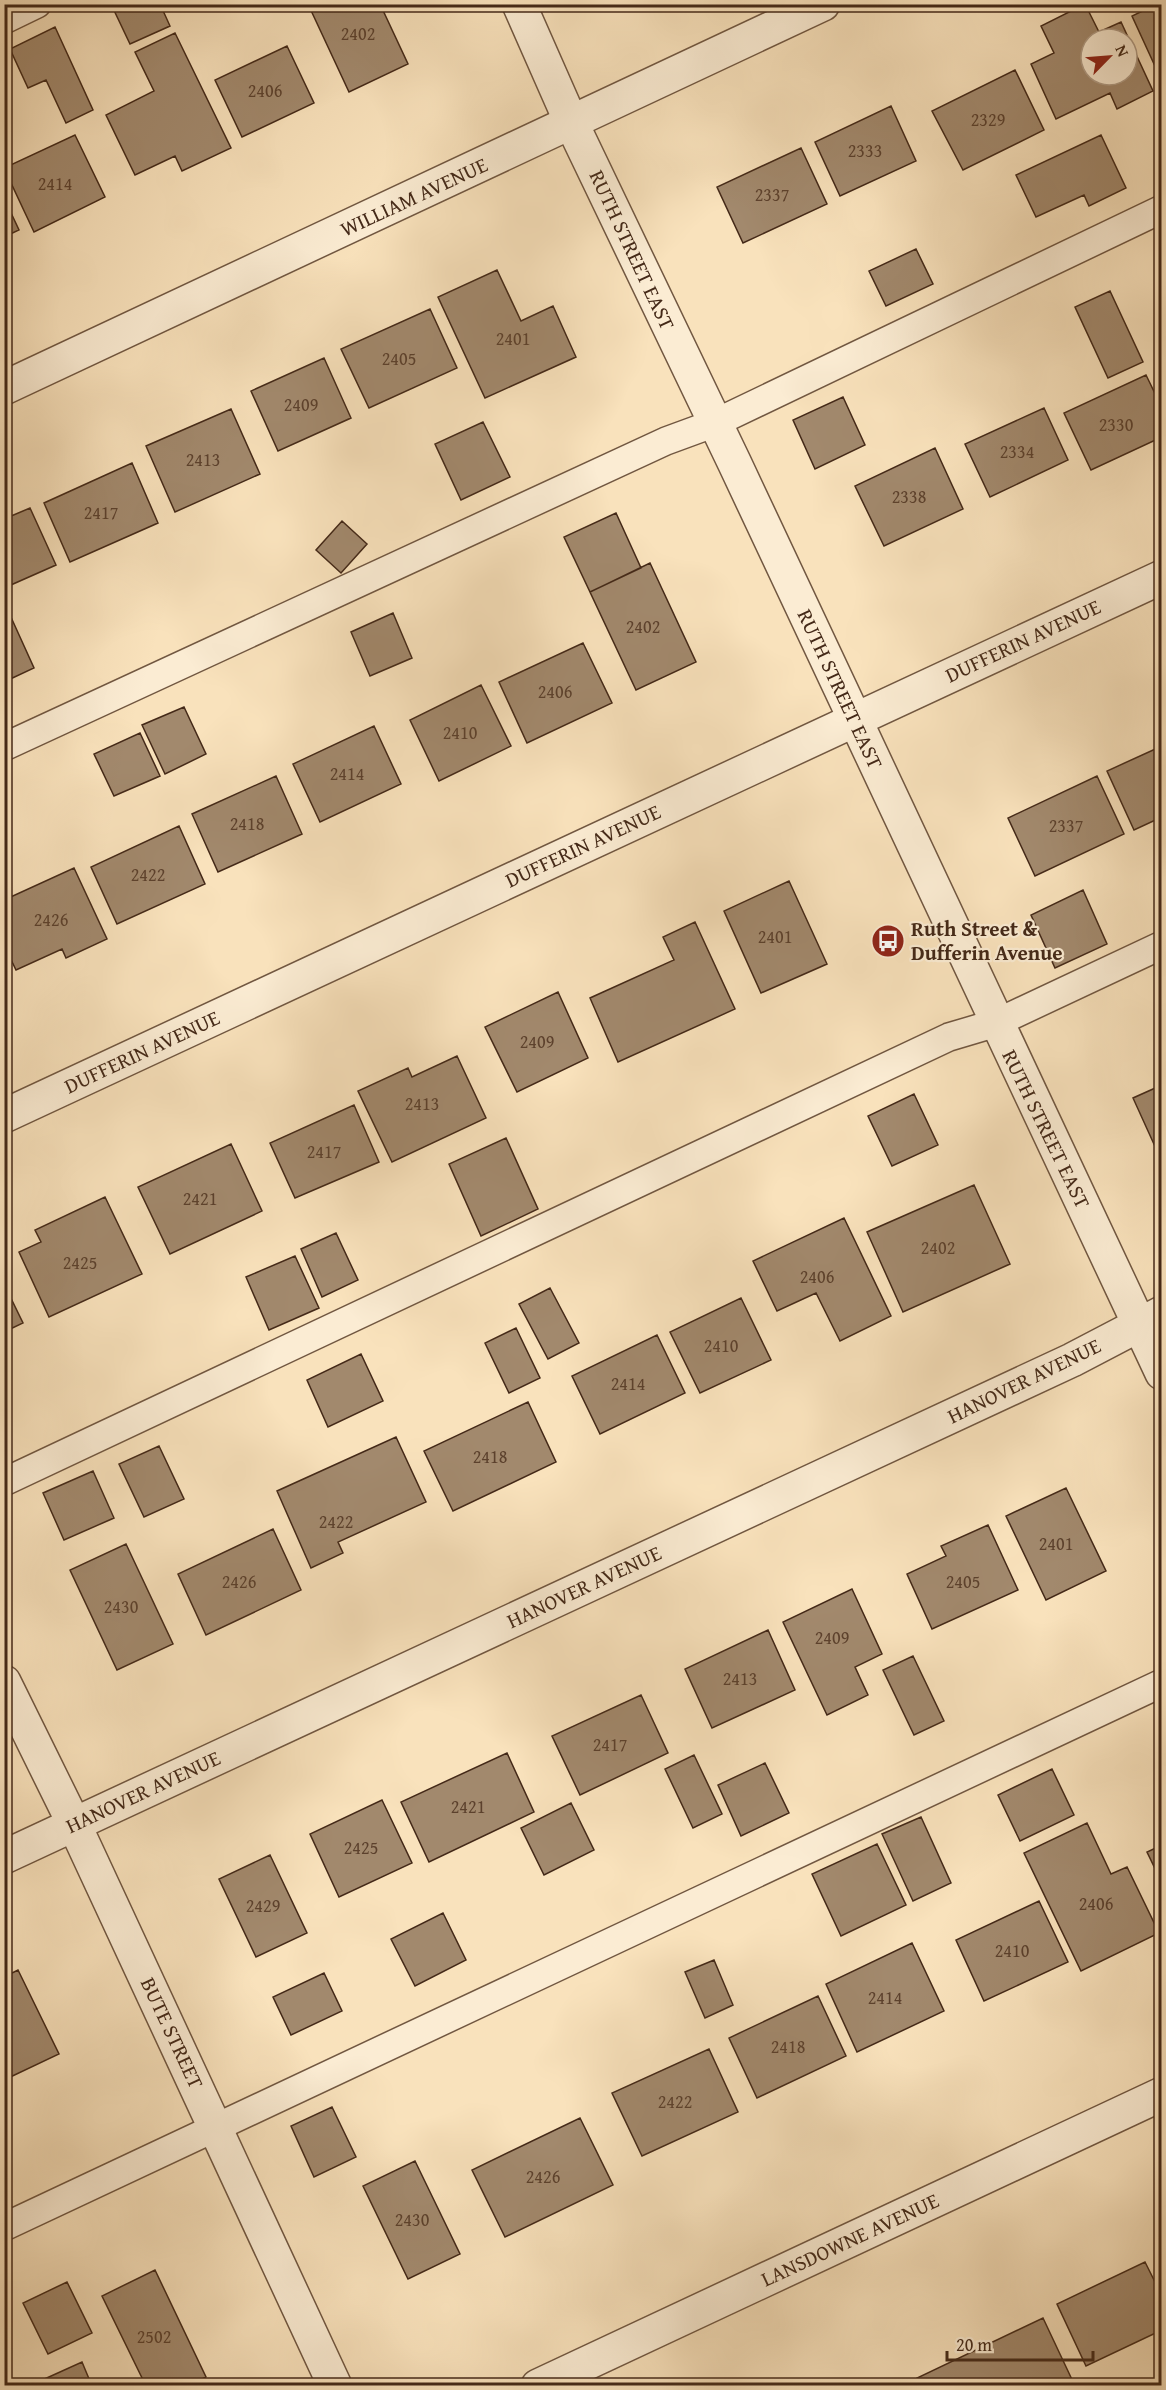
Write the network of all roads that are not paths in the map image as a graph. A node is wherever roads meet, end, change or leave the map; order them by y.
1 (37, 4) edge
2 (519, 4) edge
3 (823, 4) edge
4 (4, 20) edge
5 (571, 122) junction
6 (1161, 209) edge
7 (4, 388) edge
8 (715, 423) junction
9 (1161, 577) edge
10 (855, 720) junction
11 (4, 747) edge
12 (1161, 945) edge
13 (996, 1023) junction
14 (4, 1116) edge
15 (1150, 1318) edge
16 (1161, 1373) edge
17 (4, 1482) edge
18 (4, 1682) edge
19 (1161, 1683) edge
20 (74, 1824) junction
21 (4, 1857) edge
22 (1161, 2094) edge
23 (217, 2128) junction
24 (4, 2227) edge
25 (335, 2385) edge
26 (538, 2385) edge

1 - 4 lane
2 - 5 street, RUTH STREET EAST
3 - 5 street, WILLIAM AVENUE
5 - 7 street, WILLIAM AVENUE
5 - 8 street, RUTH STREET EAST
6 - 8 lane
8 - 10 street, RUTH STREET EAST
8 - 11 lane
9 - 10 street, DUFFERIN AVENUE
10 - 13 street, RUTH STREET EAST
10 - 14 street, DUFFERIN AVENUE
12 - 13 lane
13 - 15 street, RUTH STREET EAST
13 - 17 lane
15 - 16 street, RUTH STREET EAST
15 - 20 street, HANOVER AVENUE
18 - 20 street, BUTE STREET
19 - 23 lane
20 - 21 street, HANOVER AVENUE
20 - 23 street, BUTE STREET
22 - 26 street, LANSDOWNE AVENUE
23 - 24 lane
23 - 25 street, BUTE STREET

